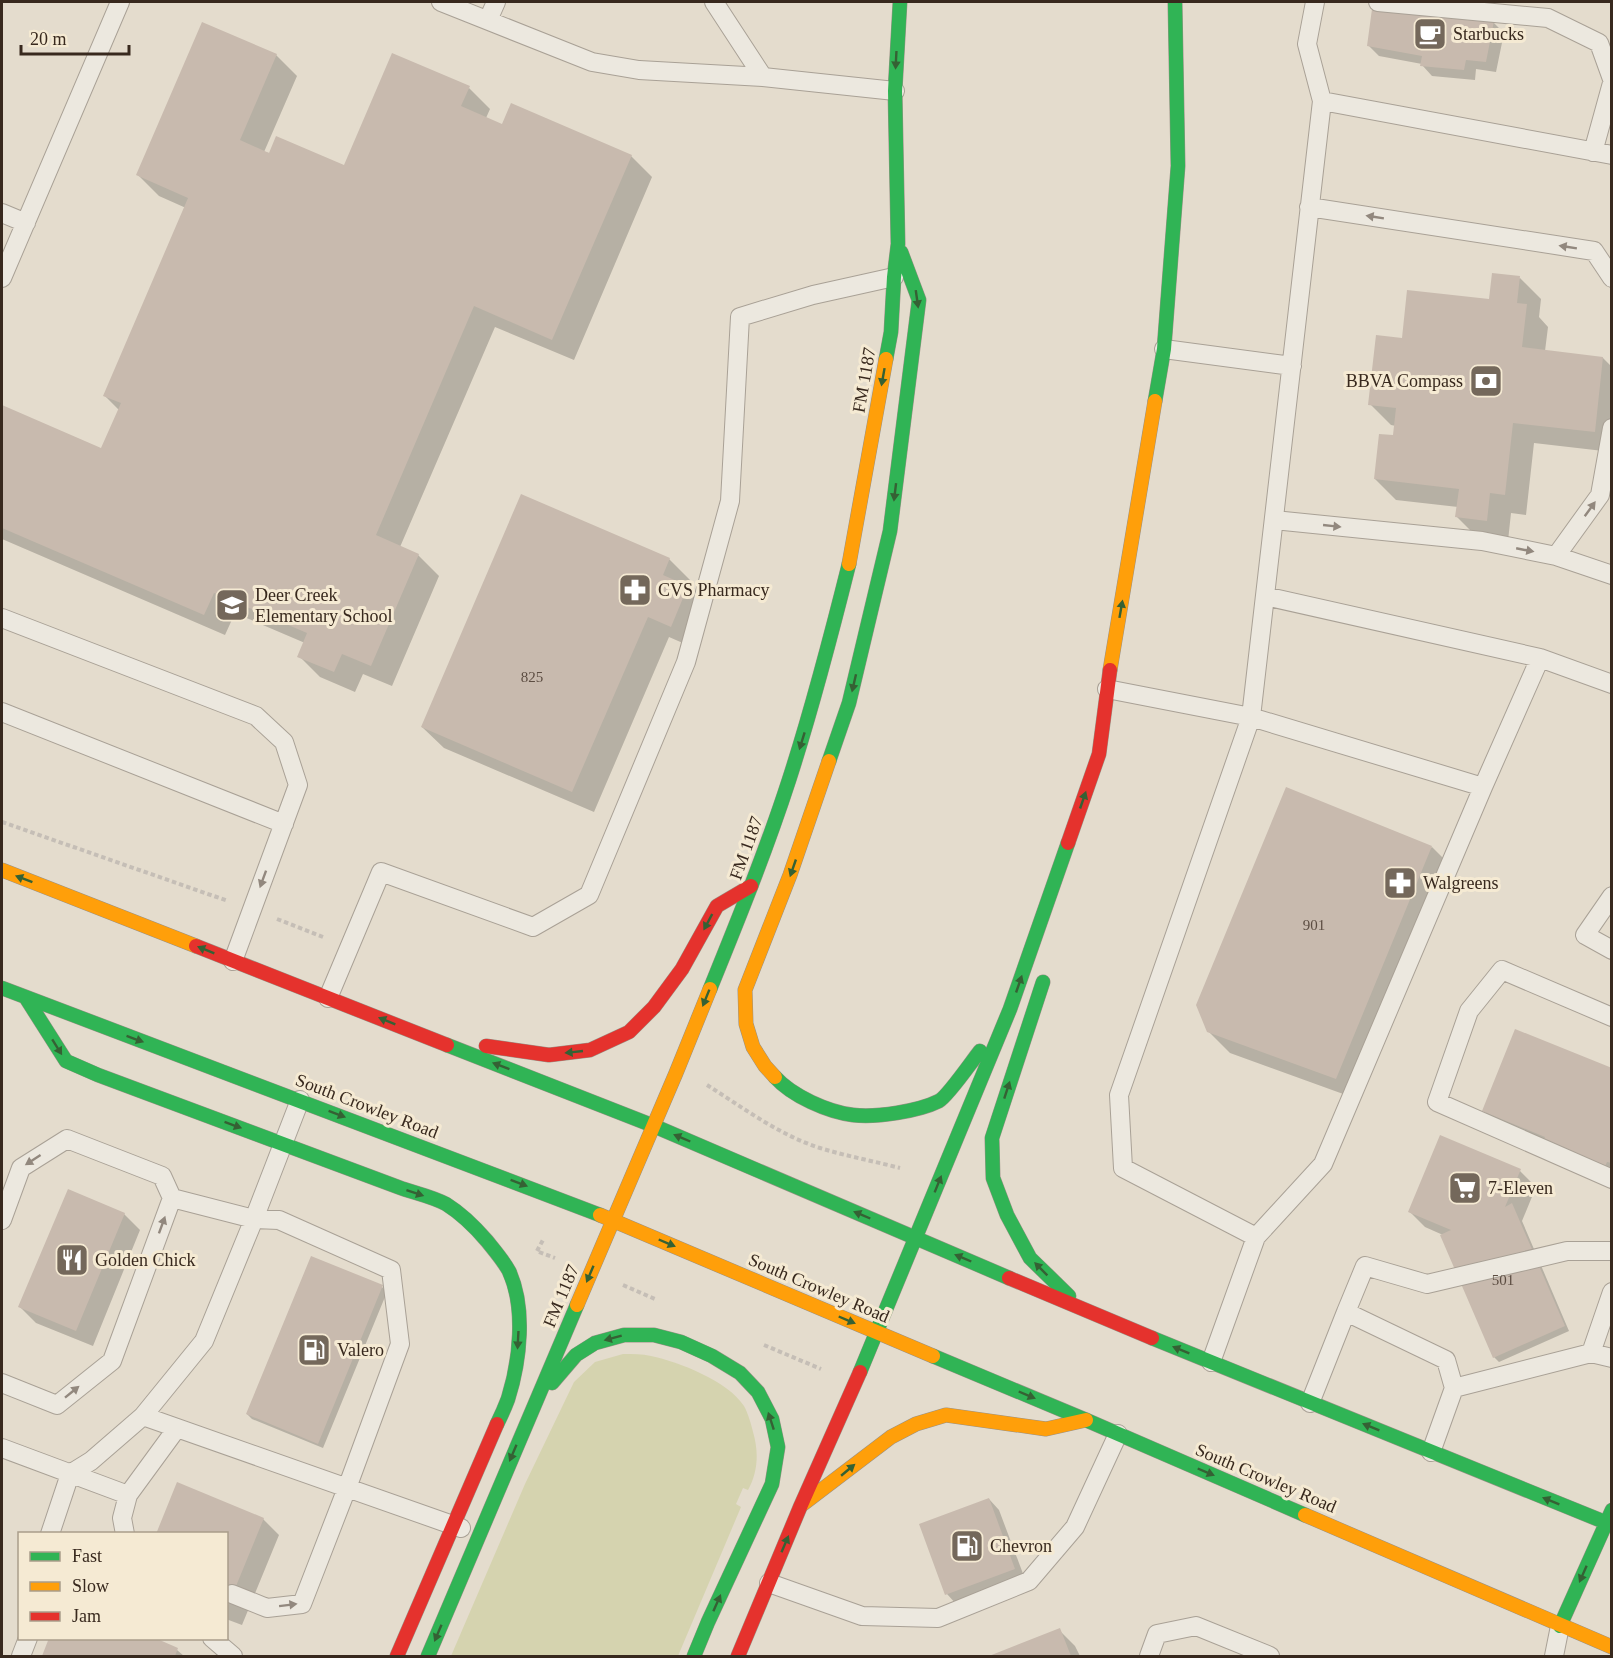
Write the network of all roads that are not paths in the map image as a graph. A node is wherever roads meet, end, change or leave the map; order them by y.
1 (120, 2) edge
2 (441, 2) edge
3 (496, 2) edge
4 (714, 2) edge
5 (900, 2) edge
6 (1175, 2) edge
7 (1315, 2) edge
8 (1378, 2) edge
9 (488, 20) junction
10 (763, 77) junction
11 (1611, 81) edge
12 (895, 91) junction
13 (1322, 101) junction
14 (1602, 153) edge
15 (1309, 207) junction
16 (2, 213) edge
17 (26, 222) junction
18 (898, 244) junction
19 (2, 278) edge
20 (894, 278) junction
21 (1611, 278) edge
22 (1164, 349) junction
23 (1292, 366) junction
24 (1611, 428) edge
25 (1274, 520) junction
26 (1556, 556) junction
27 (1611, 575) edge
28 (1265, 596) junction
29 (2, 618) edge
30 (1540, 658) junction
31 (1611, 684) edge
32 (1107, 689) junction
33 (2, 712) edge
34 (1251, 717) junction
35 (1099, 754) junction
36 (1103, 776) dead end
37 (1483, 787) junction
38 (284, 824) junction
39 (2, 870) edge
40 (751, 886) junction
41 (1611, 896) edge
42 (1611, 950) edge
43 (233, 961) junction
44 (1047, 968) dead end
45 (2, 988) edge
46 (26, 998) junction
47 (328, 998) junction
48 (1010, 1009) junction
49 (1611, 1017) edge
50 (442, 1042) junction
51 (300, 1100) junction
52 (654, 1126) junction
53 (282, 1143) junction
54 (1611, 1179) edge
55 (172, 1198) junction
56 (254, 1219) junction
57 (2, 1220) edge
58 (614, 1220) junction
59 (1256, 1237) junction
60 (915, 1238) junction
61 (1611, 1251) edge
62 (1611, 1292) edge
63 (1083, 1310) junction
64 (1346, 1312) junction
65 (877, 1333) junction
66 (1591, 1353) junction
67 (1611, 1358) edge
68 (1211, 1362) junction
69 (2, 1383) edge
70 (1454, 1388) junction
71 (1310, 1403) junction
72 (142, 1416) junction
73 (1086, 1419) junction
74 (527, 1421) junction
75 (177, 1428) junction
76 (1118, 1434) junction
77 (2, 1448) edge
78 (1431, 1452) junction
79 (70, 1474) junction
80 (347, 1488) junction
81 (128, 1496) junction
82 (801, 1505) junction
83 (1611, 1510) edge
84 (1609, 1524) edge
85 (453, 1526) junction
86 (50, 1532) edge
87 (124, 1532) edge
88 (479, 1534) junction
89 (769, 1583) junction
90 (232, 1594) dead end
91 (1560, 1626) junction
92 (27, 1640) edge
93 (214, 1640) edge
94 (1611, 1647) edge
95 (21, 1656) edge
96 (233, 1656) edge
97 (397, 1656) edge
98 (428, 1656) edge
99 (694, 1656) edge
100 (738, 1656) edge
101 (1149, 1656) edge
102 (1270, 1656) edge
103 (1554, 1656) edge

1 - 17 lane
2 - 9 lane
3 - 9 lane
4 - 10 lane
5 -> 12 main road, FM 1187 / FM 1187
6 - 22 main road
7 - 13 lane
8 - 11 lane
9 - 10 lane
10 - 12 lane
11 - 14 lane
12 - 18 main road, FM 1187 / FM 1187
13 - 14 lane
13 - 15 lane
21 -> 15 lane
15 - 23 lane
16 - 17 lane
17 - 19 lane
18 - 20 main road, FM 1187 / FM 1187
18 -> 48 main road
20 -> 40 main road, FM 1187 / FM 1187
20 - 47 lane
22 - 23 lane
32 -> 22 main road
23 - 25 lane
26 -> 24 lane
25 -> 26 lane
25 - 28 lane
26 - 27 lane
28 - 30 lane
28 - 34 lane
29 - 38 lane
30 - 31 lane
30 - 37 lane
32 - 34 lane
32 - 35 main road
33 - 38 lane
34 - 37 lane
34 - 59 lane
35 - 36 main road
48 -> 35 main road
37 - 59 lane
38 -> 43 lane
43 -> 39 main road
40 -> 50 main road
40 -> 52 main road, FM 1187 / FM 1187
41 - 42 lane
43 - 47 main road
63 -> 44 main road
45 - 46 main road, South Crowley Road
46 -> 51 main road, South Crowley Road
46 -> 53 main road
50 -> 47 main road
60 -> 48 main road
49 - 54 lane
52 -> 50 main road
51 - 53 lane
51 -> 58 main road, South Crowley Road
52 - 58 main road, FM 1187 / FM 1187
60 -> 52 main road
53 - 56 lane
53 -> 85 main road
55 - 56 lane
55 -> 57 lane
69 -> 55 lane
56 - 72 lane
56 - 80 lane
58 -> 65 main road, South Crowley Road
58 -> 74 main road, FM 1187 / FM 1187
59 - 68 lane
63 -> 60 main road
60 - 65 main road
61 - 64 lane
62 - 66 lane
68 -> 63 main road
64 - 70 lane
64 - 71 lane
65 -> 73 main road, South Crowley Road
65 - 82 main road
66 - 67 lane
66 - 70 lane
68 - 71 main road
70 - 78 lane
78 -> 71 main road
72 - 75 lane
72 - 79 lane
73 - 76 main road, South Crowley Road
82 -> 73 main road
74 -> 88 main road, FM 1187 / FM 1187
99 -> 74 main road
75 - 80 lane
75 - 81 lane
76 - 89 lane
76 -> 91 main road, South Crowley Road
77 - 79 lane
84 -> 78 main road
79 - 81 lane
79 - 86 lane
80 - 85 lane
90 -> 80 lane
81 - 87 lane
89 -> 82 main road
83 - 84 main road
84 -> 91 main road
85 - 88 lane
85 - 97 main road
88 -> 98 main road, FM 1187 / FM 1187
89 - 100 main road
91 - 94 main road, South Crowley Road
91 - 103 lane
92 - 95 lane
93 - 96 lane
101 - 102 lane

